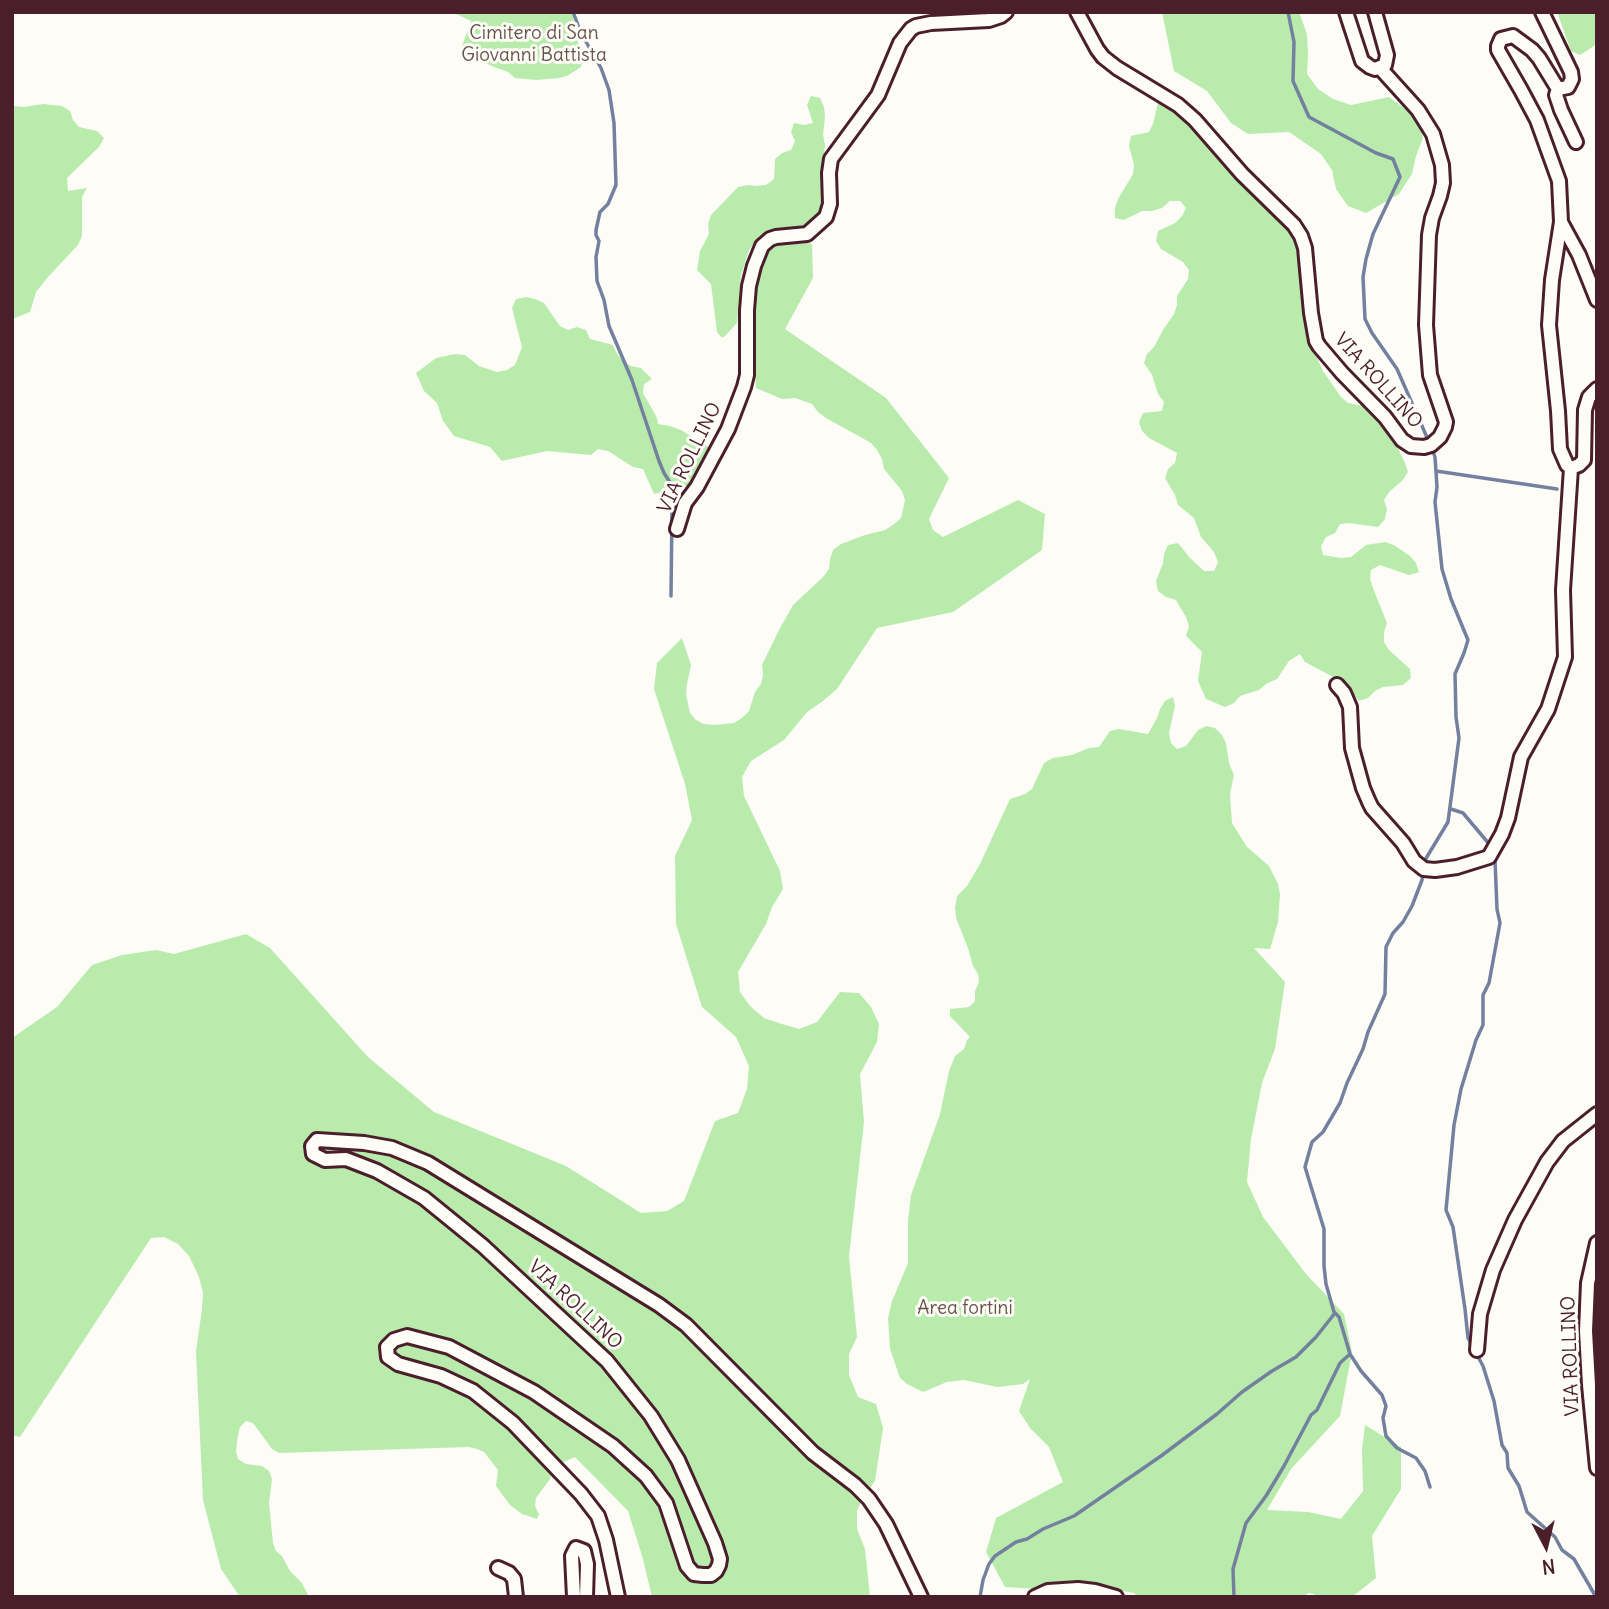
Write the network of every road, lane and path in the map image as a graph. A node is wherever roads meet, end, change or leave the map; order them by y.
1 (1006, 12) edge
2 (1077, 12) edge
3 (1346, 12) edge
4 (1376, 12) edge
5 (1542, 12) edge
6 (1380, 68) junction
7 (1558, 89) junction
8 (1576, 142) dead end
9 (1561, 222) junction
10 (1597, 300) edge
11 (1597, 389) edge
12 (1571, 468) junction
13 (677, 529) dead end
14 (1337, 685) dead end
15 (1597, 1114) edge
16 (1597, 1243) edge
17 (1477, 1350) dead end
18 (1597, 1468) edge
19 (498, 1569) dead end
20 (516, 1597) edge
21 (574, 1597) edge
22 (586, 1597) edge
23 (618, 1597) edge
24 (921, 1597) edge
25 (1035, 1597) edge
26 (1116, 1597) edge

1 - 13 street, VIA ROLLINO
2 - 6 street, VIA ROLLINO
3 - 6 street, VIA ROLLINO
4 - 6 street
5 - 7 street
7 - 8 street
7 - 9 street
9 - 10 street
9 - 12 street
11 - 12 street
12 - 14 street
15 - 17 street
16 - 18 street, VIA ROLLINO
19 - 20 street
21 - 22 street
23 - 24 street, VIA ROLLINO
25 - 26 street

